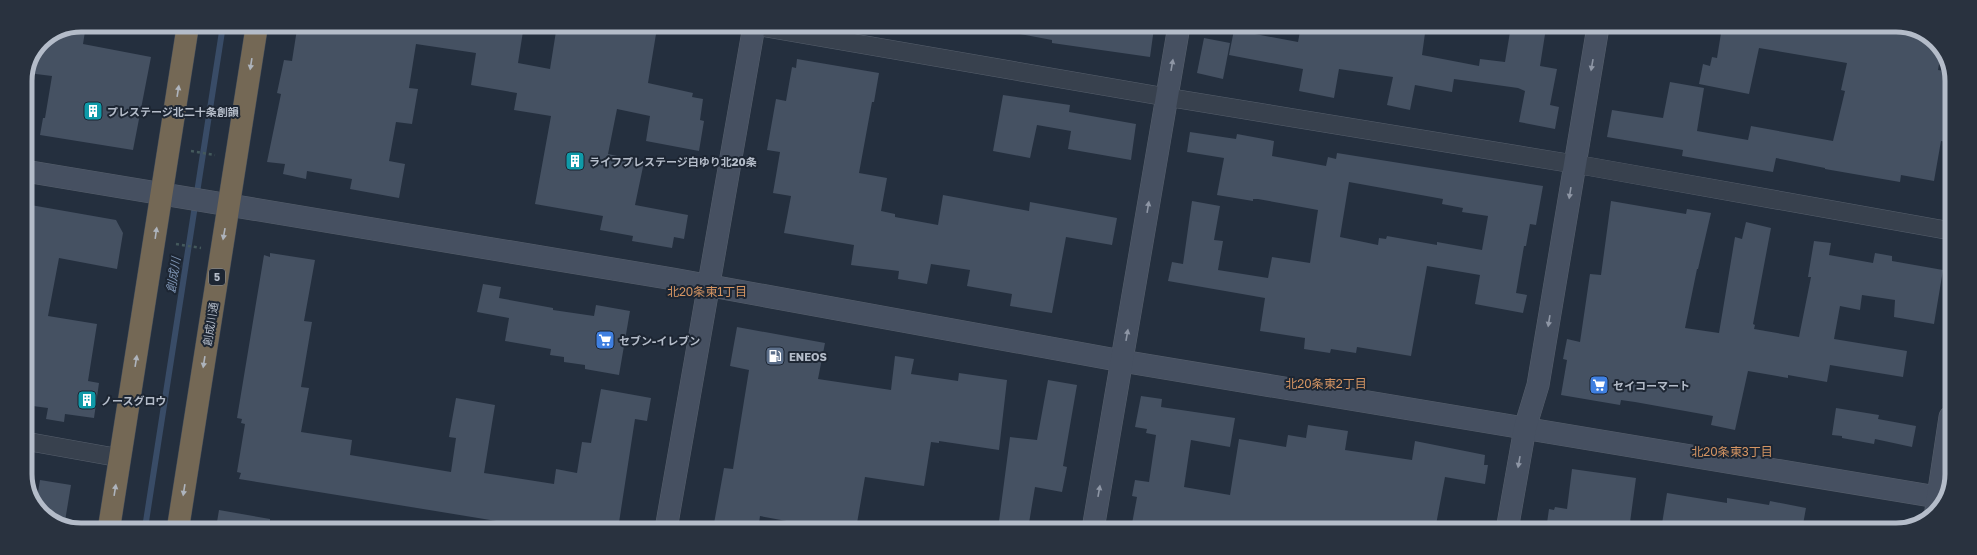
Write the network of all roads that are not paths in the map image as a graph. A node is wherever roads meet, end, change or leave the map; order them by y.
1 (187, 32) edge
2 (256, 32) edge
3 (754, 32) edge
4 (790, 32) edge
5 (1178, 32) edge
6 (1597, 32) edge
7 (1166, 97) junction
8 (1575, 164) junction
9 (32, 172) edge
10 (170, 195) junction
11 (222, 203) junction
12 (1945, 230) edge
13 (707, 285) junction
14 (1122, 361) junction
15 (1525, 428) junction
16 (32, 442) edge
17 (1945, 456) edge
18 (120, 458) junction
19 (1940, 496) edge
20 (1937, 502) edge
21 (110, 523) edge
22 (179, 523) edge
23 (667, 523) edge
24 (1094, 523) edge
25 (1509, 523) edge

10 -> 1 highway
2 -> 11 highway, 創成川通 / 5
3 - 13 street
4 - 7 street
7 -> 5 street
6 -> 8 street
7 - 8 street
14 -> 7 street
8 - 12 street
8 -> 15 street
9 - 10 street
10 - 11 street
18 -> 10 highway
11 - 13 street
11 -> 22 highway, 創成川通 / 5
13 - 14 street
13 - 23 street
14 - 15 street
24 -> 14 street
15 - 20 street
15 -> 25 street
16 - 18 street
17 - 19 street
21 -> 18 highway

